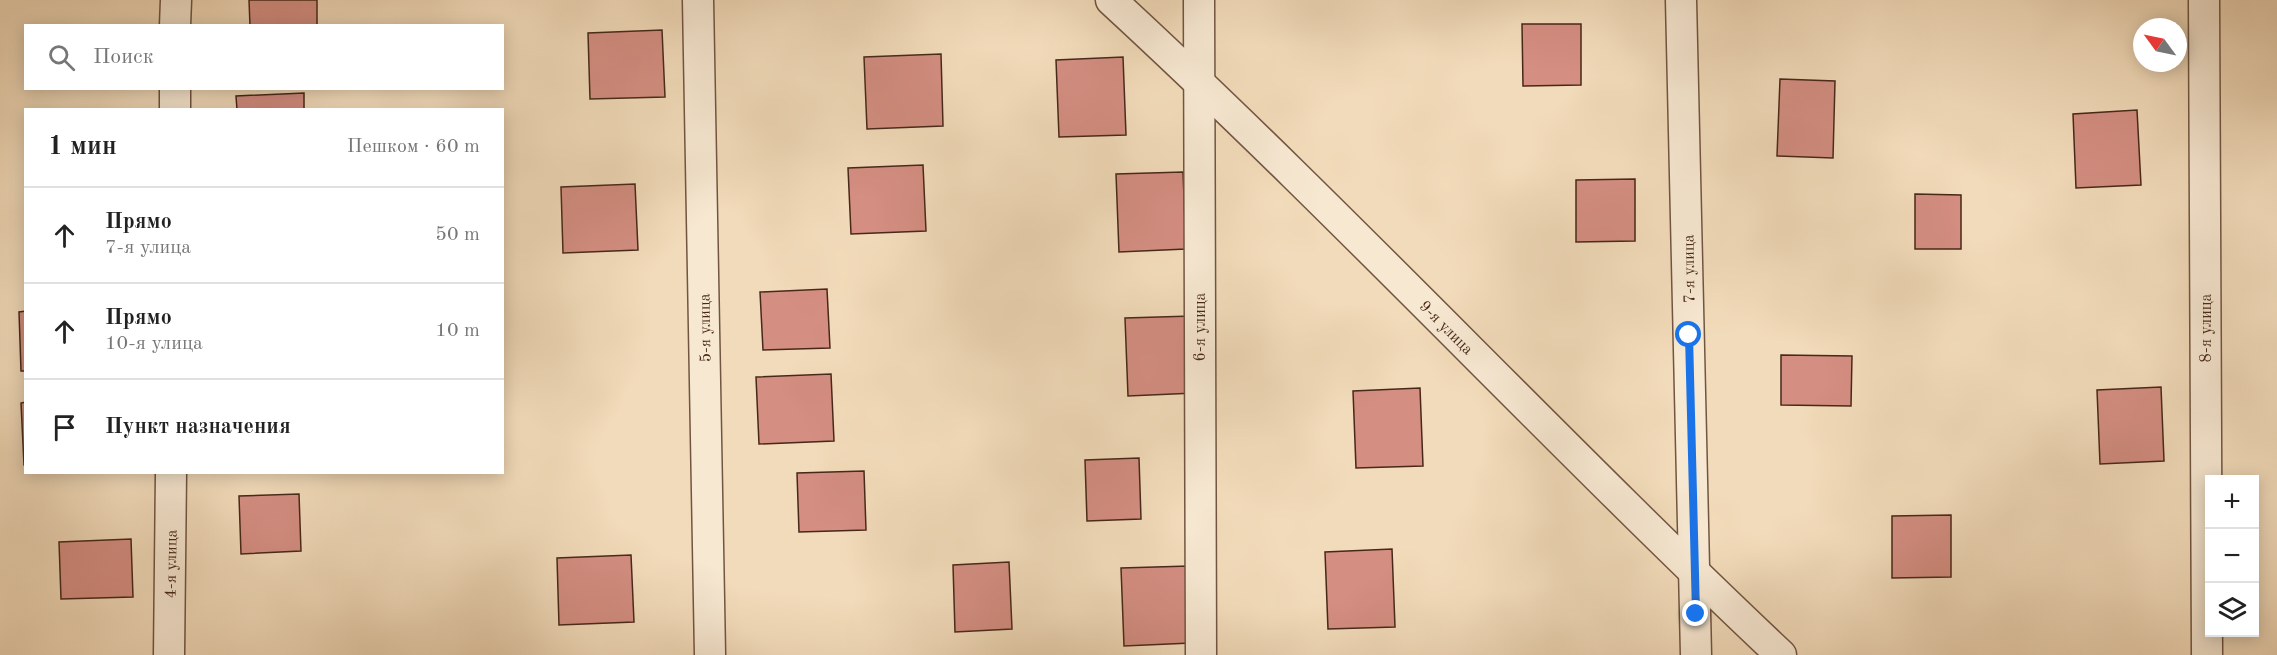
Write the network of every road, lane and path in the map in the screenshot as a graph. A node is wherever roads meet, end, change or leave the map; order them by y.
1 (176, 0) edge
2 (698, 0) edge
3 (1111, 0) edge
4 (1199, 0) edge
5 (1681, 0) edge
6 (2204, 0) edge
7 (175, 24) edge
8 (1198, 80) junction
9 (175, 90) edge
10 (174, 108) edge
11 (171, 474) edge
12 (1695, 574) junction
13 (170, 655) edge
14 (710, 655) edge
15 (1201, 655) edge
16 (1696, 655) edge
17 (1781, 655) edge
18 (2207, 655) edge

1 - 7 street
2 - 14 street, 5-я улица
3 - 8 street, 9-я улица
4 - 8 street, 6-я улица
5 - 12 street, 7-я улица
6 - 18 street, 8-я улица
8 - 12 street, 9-я улица
8 - 15 street, 6-я улица
9 - 10 street
11 - 13 street, 4-я улица
12 - 16 street, 7-я улица
12 - 17 street, 9-я улица

